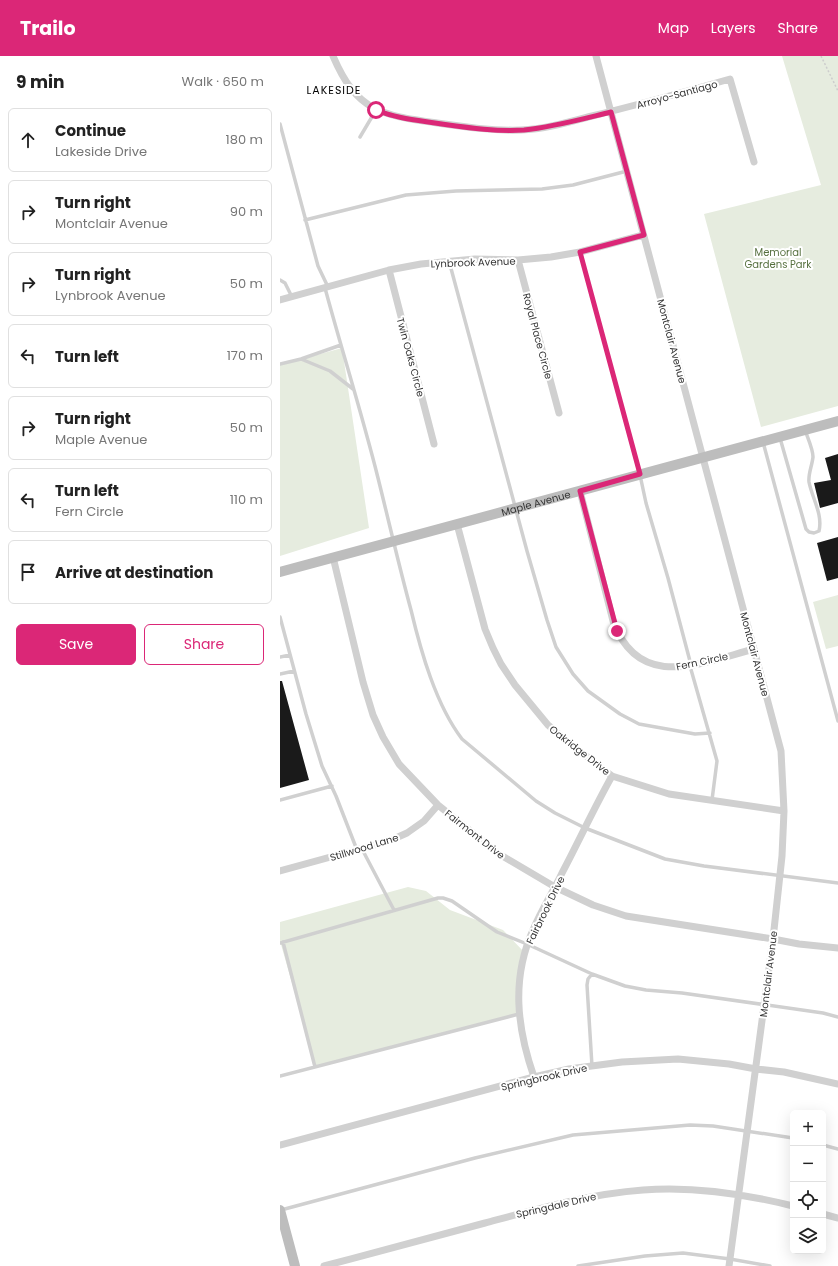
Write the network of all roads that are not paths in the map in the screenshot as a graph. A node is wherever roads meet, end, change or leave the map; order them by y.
1 (333, 56) edge
2 (596, 56) edge
3 (376, 110) junction
4 (611, 112) junction
5 (280, 124) edge
6 (360, 137) dead end
7 (754, 162) dead end
8 (627, 172) junction
9 (305, 220) junction
10 (644, 235) junction
11 (580, 252) junction
12 (518, 260) junction
13 (449, 262) junction
14 (389, 270) junction
15 (280, 280) edge
16 (326, 287) junction
17 (292, 297) junction
18 (280, 300) edge
19 (341, 345) junction
20 (301, 359) junction
21 (280, 364) edge
22 (353, 389) junction
23 (559, 413) dead end
24 (838, 421) edge
25 (805, 430) junction
26 (780, 437) junction
27 (763, 441) junction
28 (434, 444) dead end
29 (703, 458) junction
30 (640, 474) junction
31 (580, 491) junction
32 (516, 508) junction
33 (457, 524) junction
34 (392, 541) junction
35 (333, 557) junction
36 (280, 572) edge
37 (280, 617) edge
38 (754, 649) junction
39 (290, 654) junction
40 (280, 657) edge
41 (691, 665) junction
42 (294, 670) junction
43 (280, 674) edge
44 (838, 721) edge
45 (710, 733) junction
46 (612, 776) junction
47 (332, 786) junction
48 (280, 800) edge
49 (712, 800) junction
50 (438, 805) junction
51 (784, 811) junction
52 (585, 828) junction
53 (360, 849) junction
54 (280, 871) edge
55 (780, 876) junction
56 (838, 884) edge
57 (555, 888) junction
58 (394, 910) junction
59 (773, 939) junction
60 (281, 942) edge
61 (527, 944) junction
62 (838, 948) edge
63 (592, 974) junction
64 (764, 1005) junction
65 (519, 1014) junction
66 (838, 1017) edge
67 (592, 1066) junction
68 (315, 1067) junction
69 (756, 1069) junction
70 (280, 1076) edge
71 (534, 1077) junction
72 (838, 1084) edge
73 (747, 1130) junction
74 (790, 1137) edge
75 (826, 1145) edge
76 (280, 1146) edge
77 (838, 1149) edge
78 (739, 1195) junction
79 (790, 1205) edge
80 (280, 1210) edge
81 (826, 1215) edge
82 (838, 1218) edge
83 (730, 1262) edge
84 (295, 1266) edge
85 (324, 1266) edge
86 (578, 1266) edge
87 (770, 1266) edge

1 - 3 street
2 - 4 street, Montclair Avenue
3 - 4 street
3 - 6 lane
4 - 7 street, Arroyo-Santiago
4 - 8 street, Montclair Avenue
5 - 9 lane
8 - 9 lane
8 - 10 street, Montclair Avenue
9 - 16 lane
10 - 11 street, Lynbrook Avenue
10 - 29 street, Montclair Avenue
11 - 12 street, Lynbrook Avenue
11 - 30 lane
12 - 13 street, Lynbrook Avenue
12 - 23 street, Royal Place Circle
13 - 14 street, Lynbrook Avenue
13 - 32 lane
14 - 16 street, Lynbrook Avenue
14 - 28 street, Twin Oaks Circle
15 - 17 lane
16 - 17 street, Lynbrook Avenue
16 - 19 lane
17 - 18 street, Lynbrook Avenue
19 - 20 lane
19 - 22 lane
20 - 21 lane
20 - 22 lane
22 - 34 lane
24 - 25 main road, Maple Avenue
25 - 26 main road, Maple Avenue
25 - 26 lane
26 - 27 main road, Maple Avenue
27 - 29 main road, Maple Avenue
27 - 44 lane
29 - 30 main road, Maple Avenue
29 - 38 street, Montclair Avenue
30 - 31 main road, Maple Avenue
30 - 41 lane
31 - 32 main road, Maple Avenue
31 - 41 street, Fern Circle
32 - 33 main road, Maple Avenue
32 - 45 lane
33 - 34 main road, Maple Avenue
33 - 46 street, Oakridge Drive
34 - 35 main road, Maple Avenue
34 - 52 lane
35 - 36 main road, Maple Avenue
35 - 50 street, Fairmont Drive
37 - 39 lane
38 - 41 street, Fern Circle
38 - 51 street, Montclair Avenue
39 - 40 lane
39 - 42 lane
41 - 45 lane
42 - 43 lane
42 - 47 lane
45 - 49 lane
46 - 49 street, Oakridge Drive
46 - 52 street, Fairbrook Drive
47 - 48 lane
47 - 53 lane
49 - 51 street, Oakridge Drive
50 - 53 street, Stillwood Lane
50 - 57 street, Fairmont Drive
51 - 55 street, Montclair Avenue
52 - 55 lane
52 - 57 street, Fairbrook Drive
53 - 54 street, Stillwood Lane
53 - 58 lane
55 - 56 lane
55 - 59 street, Montclair Avenue
57 - 59 street, Fairmont Drive
57 - 61 street, Fairbrook Drive
58 - 60 lane
58 - 61 lane
59 - 62 street, Fairmont Drive
59 - 64 street, Montclair Avenue
60 - 68 lane
61 - 63 lane
61 - 65 street, Fairbrook Drive
63 - 64 lane
63 - 67 lane
64 - 66 lane
64 - 69 street, Montclair Avenue
65 - 68 lane
65 - 71 street, Fairbrook Drive
67 - 69 street, Springbrook Drive
67 - 71 street, Springbrook Drive
68 - 70 lane
69 - 72 street, Springbrook Drive
69 - 73 street, Montclair Avenue
71 - 76 street, Springbrook Drive
73 - 74 lane
73 - 78 street, Montclair Avenue
73 - 80 lane
75 - 77 lane
78 - 79 street, Springdale Drive
78 - 83 street, Montclair Avenue
78 - 85 street, Springdale Drive
80 - 84 main road
81 - 82 street
83 - 86 lane
83 - 87 lane

